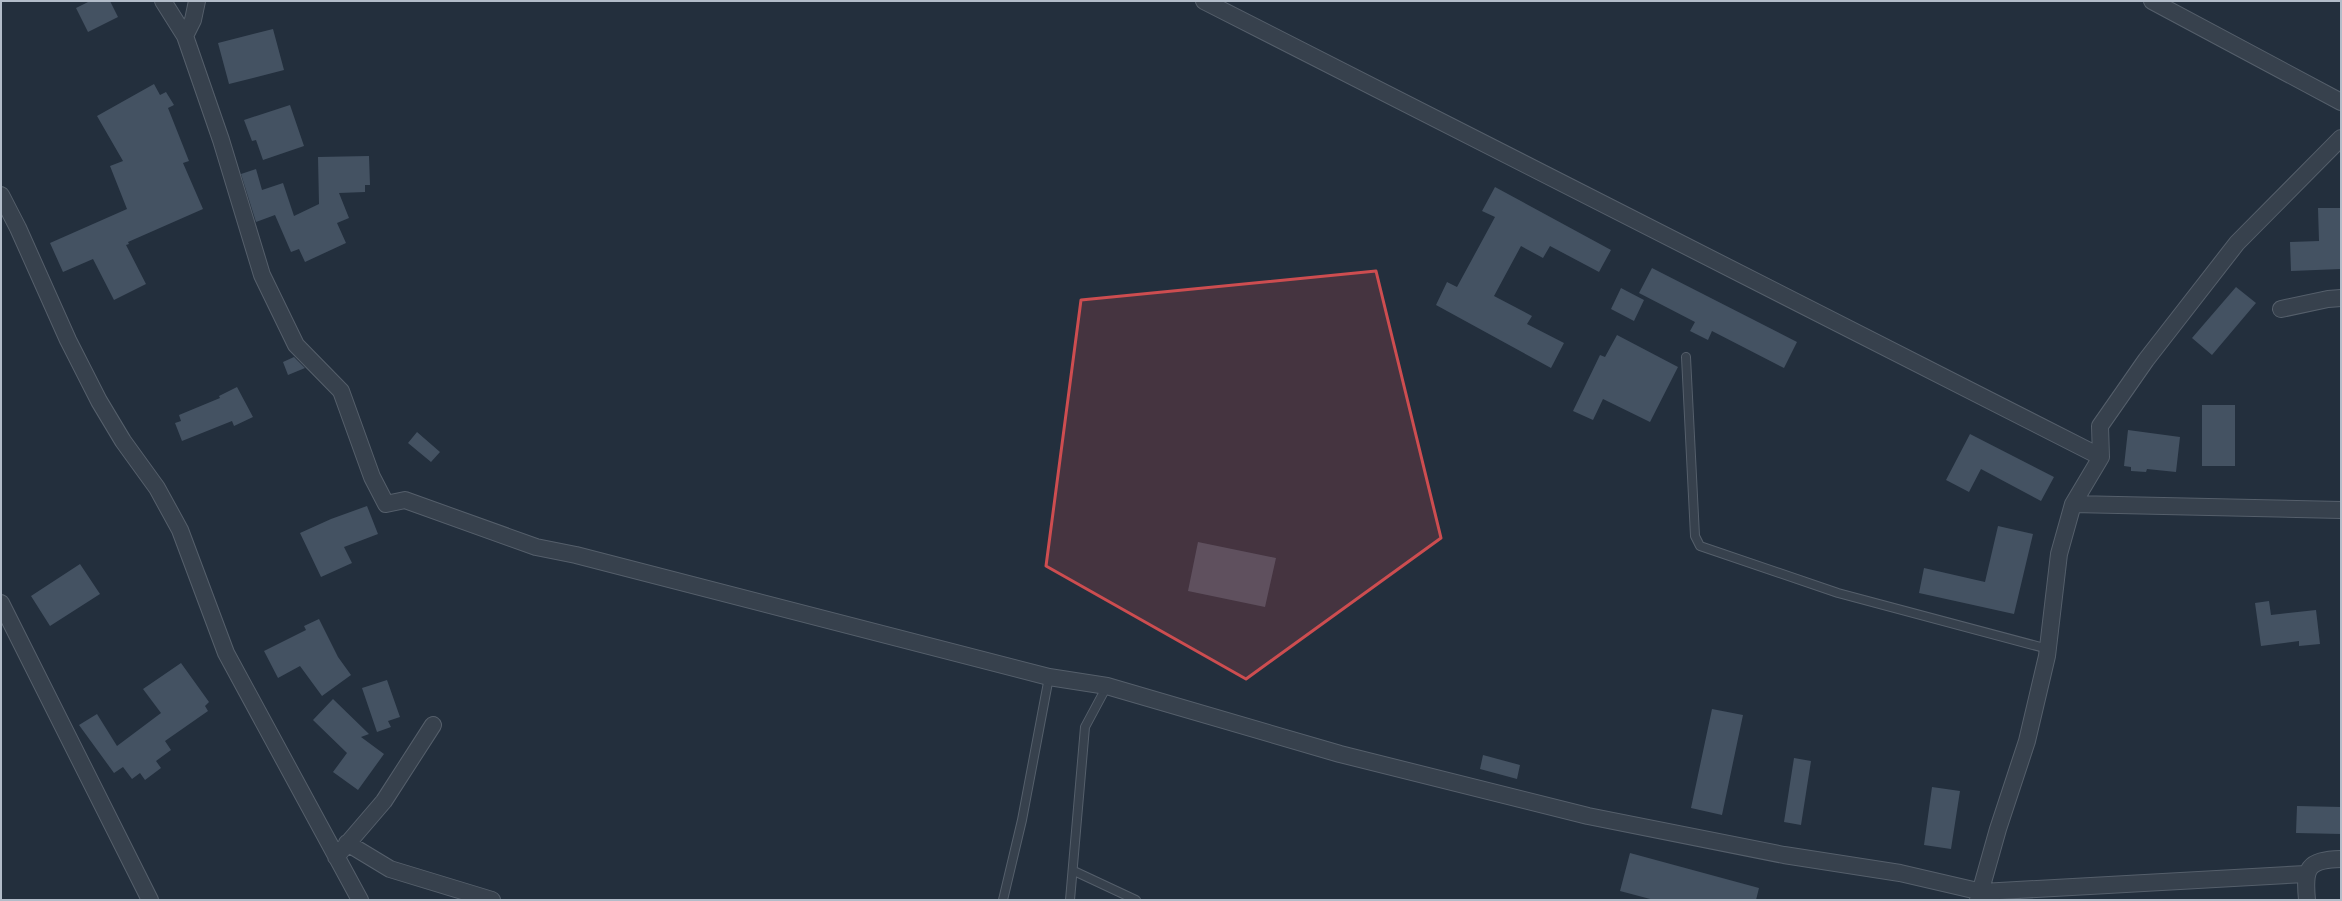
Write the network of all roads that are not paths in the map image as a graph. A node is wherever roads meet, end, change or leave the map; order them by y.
1 (163, 1) edge
2 (198, 1) edge
3 (1204, 1) edge
4 (2152, 1) edge
5 (185, 36) junction
6 (2341, 102) edge
7 (2341, 138) edge
8 (1, 195) edge
9 (2341, 298) edge
10 (2281, 309) dead end
11 (1686, 357) dead end
12 (2102, 457) junction
13 (2073, 504) junction
14 (2341, 510) edge
15 (1, 603) edge
16 (2048, 649) junction
17 (1049, 677) junction
18 (1107, 686) junction
19 (433, 725) dead end
20 (347, 843) junction
21 (336, 857) junction
22 (2341, 859) edge
23 (1074, 871) junction
24 (2306, 874) junction
25 (1980, 896) edge
26 (150, 900) edge
27 (360, 900) edge
28 (492, 900) edge
29 (1003, 900) edge
30 (1070, 900) edge
31 (1136, 900) edge
32 (2307, 900) edge

1 - 5 street
2 - 5 street
3 - 12 street
4 - 6 street
5 - 17 street
7 - 12 street
8 - 21 street
9 - 10 street
11 - 16 lane
12 - 13 street
13 - 14 street
13 - 16 street
15 - 26 street
16 - 25 street
17 - 18 street
17 - 29 lane
18 - 23 lane
18 - 25 street
19 - 20 street
20 - 21 street
20 - 28 street
21 - 27 street
22 - 24 street
23 - 30 lane
23 - 31 lane
24 - 25 street
24 - 32 street

